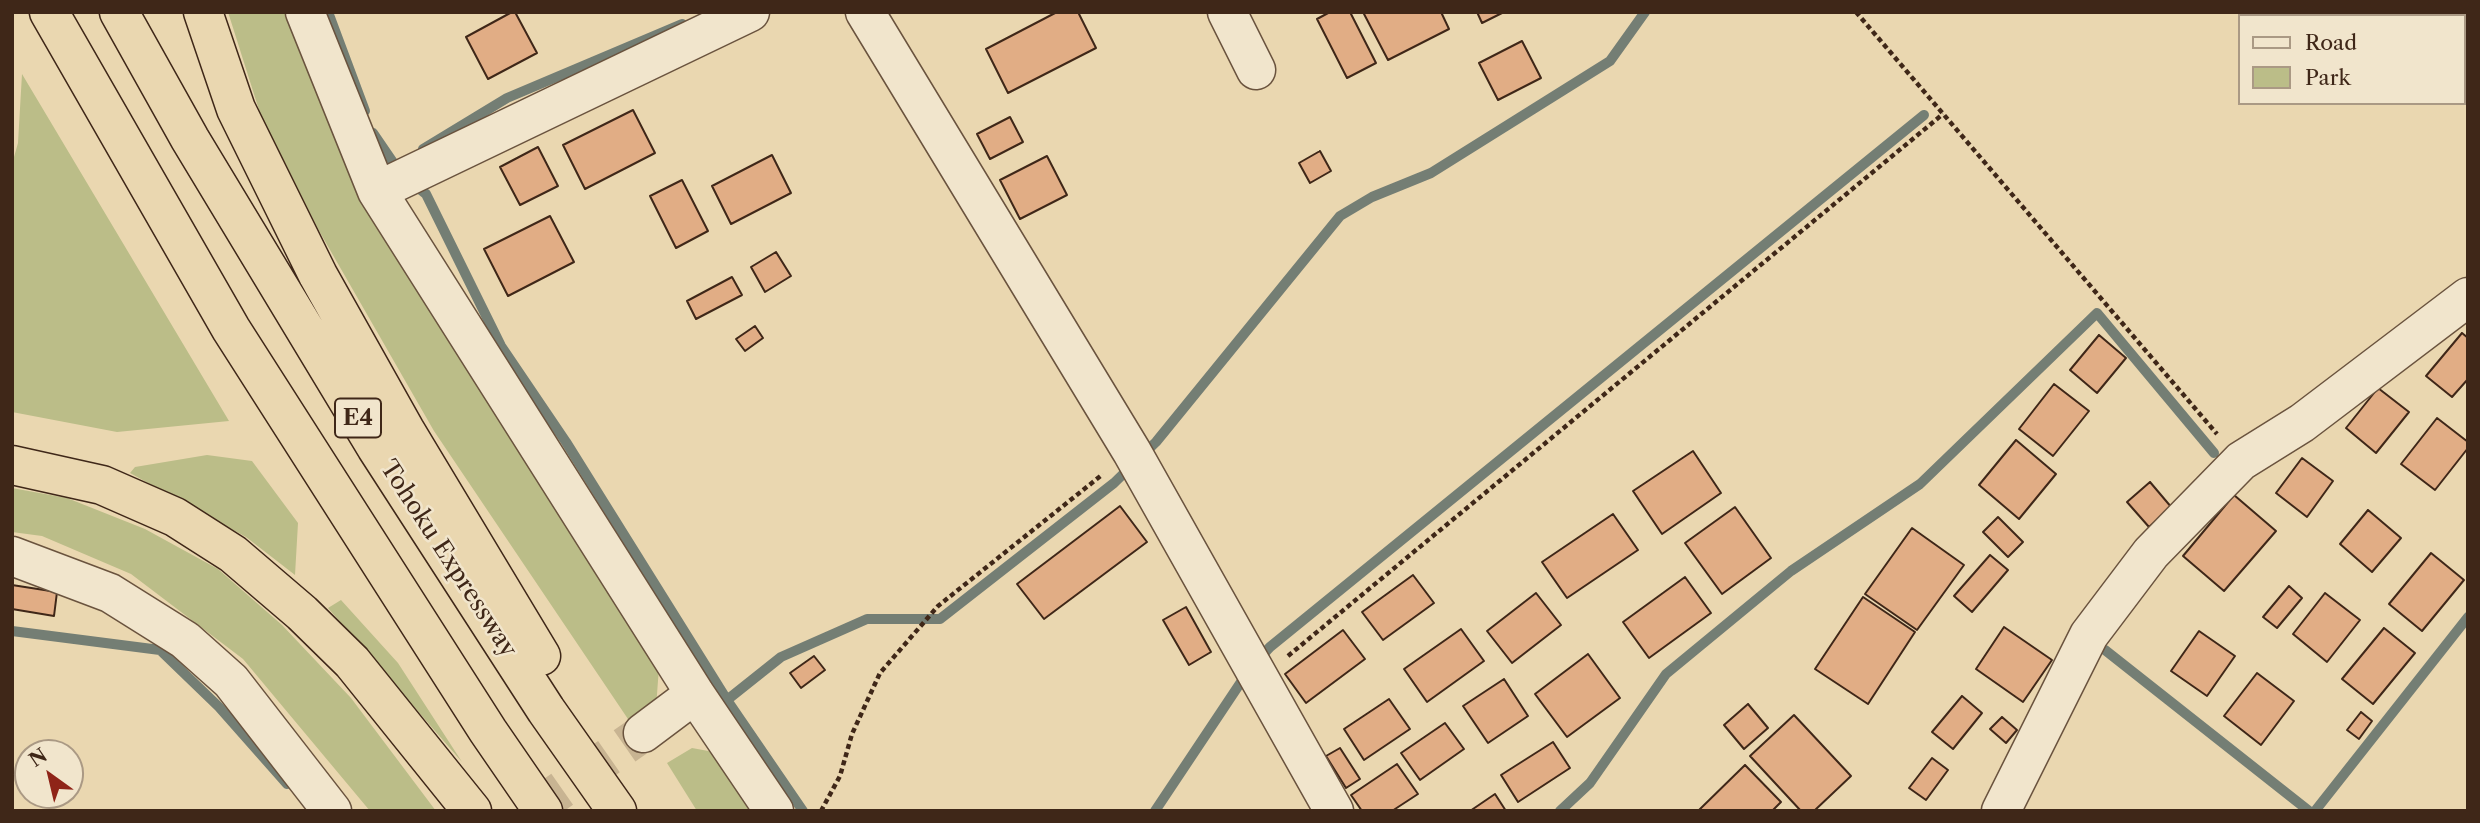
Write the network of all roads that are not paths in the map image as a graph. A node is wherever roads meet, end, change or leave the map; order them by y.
1 (49, 12) edge
2 (119, 12) edge
3 (203, 12) edge
4 (305, 12) edge
5 (750, 12) edge
6 (865, 12) edge
7 (1227, 12) edge
8 (1256, 69) dead end
9 (377, 191) junction
10 (2468, 297) edge
11 (12, 465) edge
12 (12, 556) edge
13 (695, 694) junction
14 (643, 733) tunnel mouth
15 (332, 811) edge
16 (472, 811) edge
17 (543, 811) edge
18 (617, 811) edge
19 (634, 811) edge
20 (774, 811) edge
21 (1334, 811) edge
22 (2001, 811) edge

1 - 17 highway, E4
2 - 18 highway, Tohoku Expressway / E4
3 - 19 highway
4 - 9 street
5 - 9 street
6 - 21 street
7 - 8 street
9 - 13 street
10 - 22 street
11 - 16 highway
12 - 15 street
13 - 14 street
13 - 20 street

